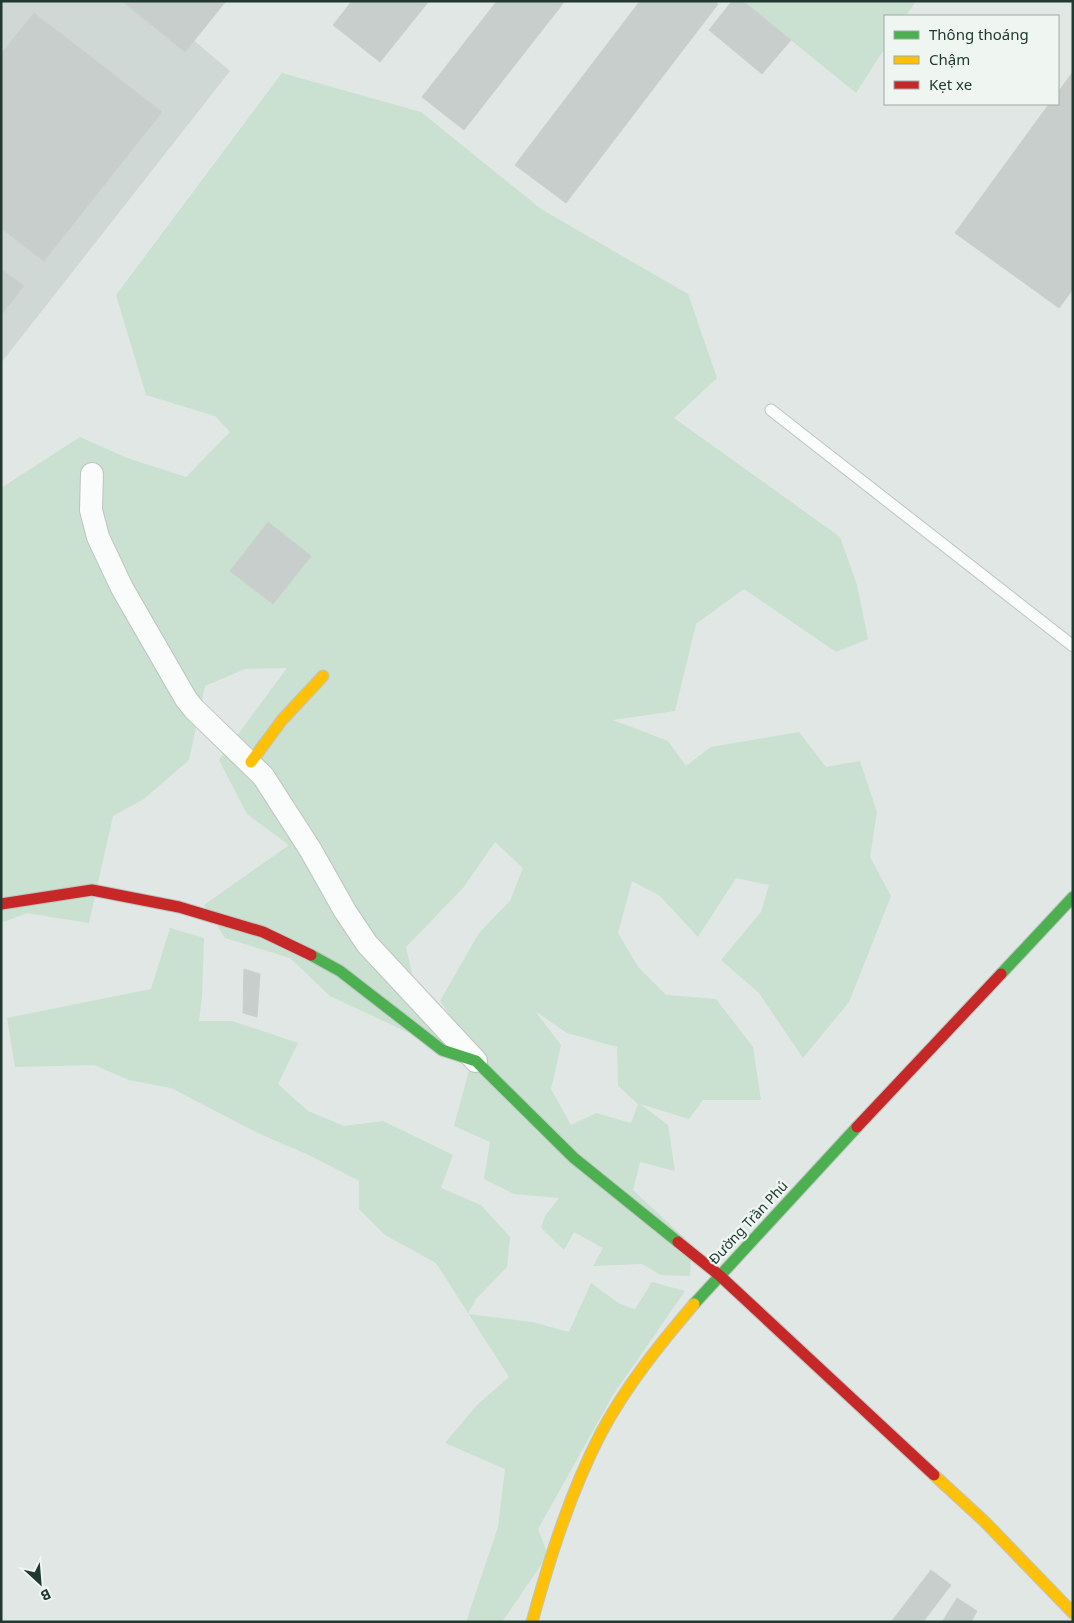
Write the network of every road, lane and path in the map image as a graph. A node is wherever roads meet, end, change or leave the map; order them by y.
1 (771, 410) dead end
2 (92, 474) dead end
3 (1073, 646) edge
4 (323, 676) dead end
5 (251, 762) junction
6 (1073, 897) edge
7 (1, 904) edge
8 (476, 1061) junction
9 (719, 1275) junction
10 (1073, 1613) edge
11 (532, 1622) edge

1 - 3 lane
2 - 5 street
4 - 5 street
5 - 8 street
6 - 9 street, Đường Trần Phú
7 - 8 street
8 - 9 street
9 - 10 street
9 - 11 street, Đường Trần Phú

